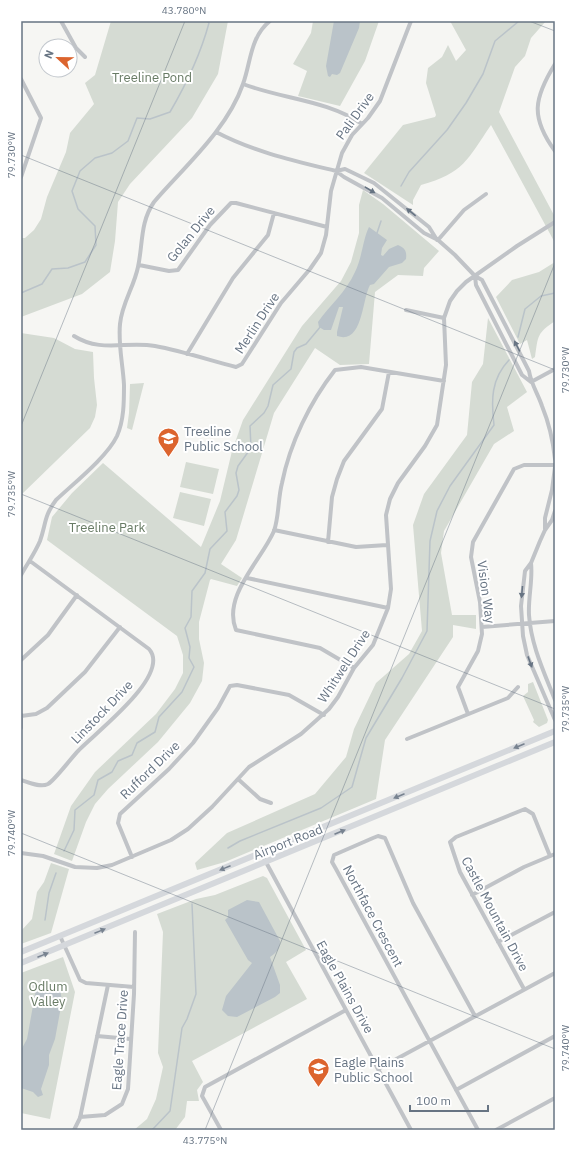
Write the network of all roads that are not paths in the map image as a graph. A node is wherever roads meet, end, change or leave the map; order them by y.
1 (60, 21) edge
2 (270, 21) edge
3 (411, 21) edge
4 (85, 57) dead end
5 (555, 64) edge
6 (21, 79) edge
7 (243, 84) junction
8 (362, 124) junction
9 (216, 132) junction
10 (555, 150) edge
11 (336, 171) junction
12 (21, 177) edge
13 (486, 194) dead end
14 (274, 213) junction
15 (555, 222) edge
16 (327, 227) junction
17 (438, 240) junction
18 (139, 265) junction
19 (475, 276) junction
20 (406, 310) dead end
21 (444, 318) junction
22 (74, 336) dead end
23 (120, 346) junction
24 (187, 354) junction
25 (555, 369) edge
26 (389, 372) junction
27 (444, 381) junction
28 (531, 382) junction
29 (555, 459) edge
30 (555, 466) edge
31 (555, 511) edge
32 (274, 530) junction
33 (545, 530) junction
34 (328, 542) junction
35 (387, 544) junction
36 (30, 561) junction
37 (531, 563) junction
38 (21, 575) edge
39 (247, 578) junction
40 (77, 595) junction
41 (388, 608) junction
42 (555, 621) edge
43 (530, 623) junction
44 (522, 624) junction
45 (120, 627) junction
46 (482, 627) junction
47 (21, 660) edge
48 (354, 668) junction
49 (518, 688) dead end
50 (555, 700) edge
51 (468, 714) junction
52 (324, 715) junction
53 (21, 716) edge
54 (555, 720) edge
55 (21, 728) edge
56 (555, 731) edge
57 (407, 739) dead end
58 (555, 742) edge
59 (238, 779) junction
60 (21, 780) edge
61 (271, 803) dead end
62 (21, 853) edge
63 (261, 853) junction
64 (555, 854) edge
65 (550, 856) junction
66 (132, 857) junction
67 (265, 863) junction
68 (472, 894) junction
69 (555, 912) edge
70 (135, 932) dead end
71 (60, 936) junction
72 (498, 942) junction
73 (64, 946) junction
74 (21, 952) edge
75 (21, 963) edge
76 (555, 973) edge
77 (108, 985) junction
78 (134, 987) junction
79 (524, 989) junction
80 (346, 1010) junction
81 (475, 1016) junction
82 (97, 1036) junction
83 (555, 1036) edge
84 (130, 1039) junction
85 (429, 1041) junction
86 (378, 1069) junction
87 (456, 1090) junction
88 (555, 1098) edge
89 (80, 1117) junction
90 (74, 1130) edge
91 (221, 1130) edge
92 (411, 1130) edge
93 (478, 1130) edge
94 (496, 1130) edge

1 - 4 street
2 - 7 street
3 - 8 street, Pali Drive
5 - 10 street
6 - 12 street
7 - 8 street
7 - 9 street
8 - 11 street, Pali Drive
9 - 11 street
9 - 18 street
11 - 16 street, Pali Drive
11 -> 17 street
17 -> 11 street
13 - 17 street
14 - 16 street, Golan Drive
14 - 18 street, Golan Drive
14 - 24 street
15 - 19 street, Whitwell Drive
16 - 24 street, Merlin Drive
17 - 19 street
18 - 23 street
19 - 21 street, Whitwell Drive
19 - 28 street
28 -> 19 street
20 - 21 street
21 - 27 street, Whitwell Drive
22 - 23 street, Merlin Drive
23 - 24 street, Merlin Drive
23 - 36 street
25 - 28 street
26 - 27 street
26 - 32 street
26 - 34 street
27 - 35 street, Whitwell Drive
28 - 29 street
30 - 33 street
30 - 46 street, Vision Way
31 - 33 street
32 - 34 street
32 - 39 street
33 - 37 street
34 - 35 street
35 - 41 street, Whitwell Drive
36 - 38 street
36 - 40 street, Linstock Drive
37 - 43 street
37 -> 44 street
39 - 41 street
39 - 48 street
40 - 45 street, Linstock Drive
40 - 47 street
41 - 48 street, Whitwell Drive
42 - 43 street
43 - 44 street
43 - 50 street
44 - 46 street
44 -> 54 street
45 - 53 street
45 - 60 street, Linstock Drive
46 - 51 street, Vision Way
48 - 52 street, Whitwell Drive
49 - 51 street
51 - 57 street
52 - 59 street, Whitwell Drive
52 - 66 street, Rufford Drive
53 - 55 street
56 -> 63 main road, Airport Road
67 -> 58 main road, Airport Road
59 - 61 street
59 - 66 street, Whitwell Drive
62 - 66 street, Whitwell Drive
63 - 67 street, Eagle Plains Drive
63 -> 71 main road, Airport Road
64 - 65 street
65 - 68 street
65 - 68 street, Castle Mountain Drive
73 -> 67 main road, Airport Road
67 - 80 street, Eagle Plains Drive
68 - 72 street, Castle Mountain Drive
69 - 72 street
70 - 78 street, Eagle Trace Drive
71 - 73 street
71 - 74 main road, Airport Road
72 - 79 street, Castle Mountain Drive
75 -> 73 main road, Airport Road
73 - 77 street
76 - 79 street
77 - 78 street
77 - 82 street
78 - 84 street, Eagle Trace Drive
79 - 81 street
80 - 86 street, Eagle Plains Drive
80 - 91 street
81 - 85 street
81 - 85 street, Northface Crescent
82 - 84 street
82 - 89 street
83 - 87 street
84 - 89 street, Eagle Trace Drive
85 - 86 street
85 - 87 street
86 - 92 street, Eagle Plains Drive
87 - 93 street
88 - 94 street
89 - 90 street

